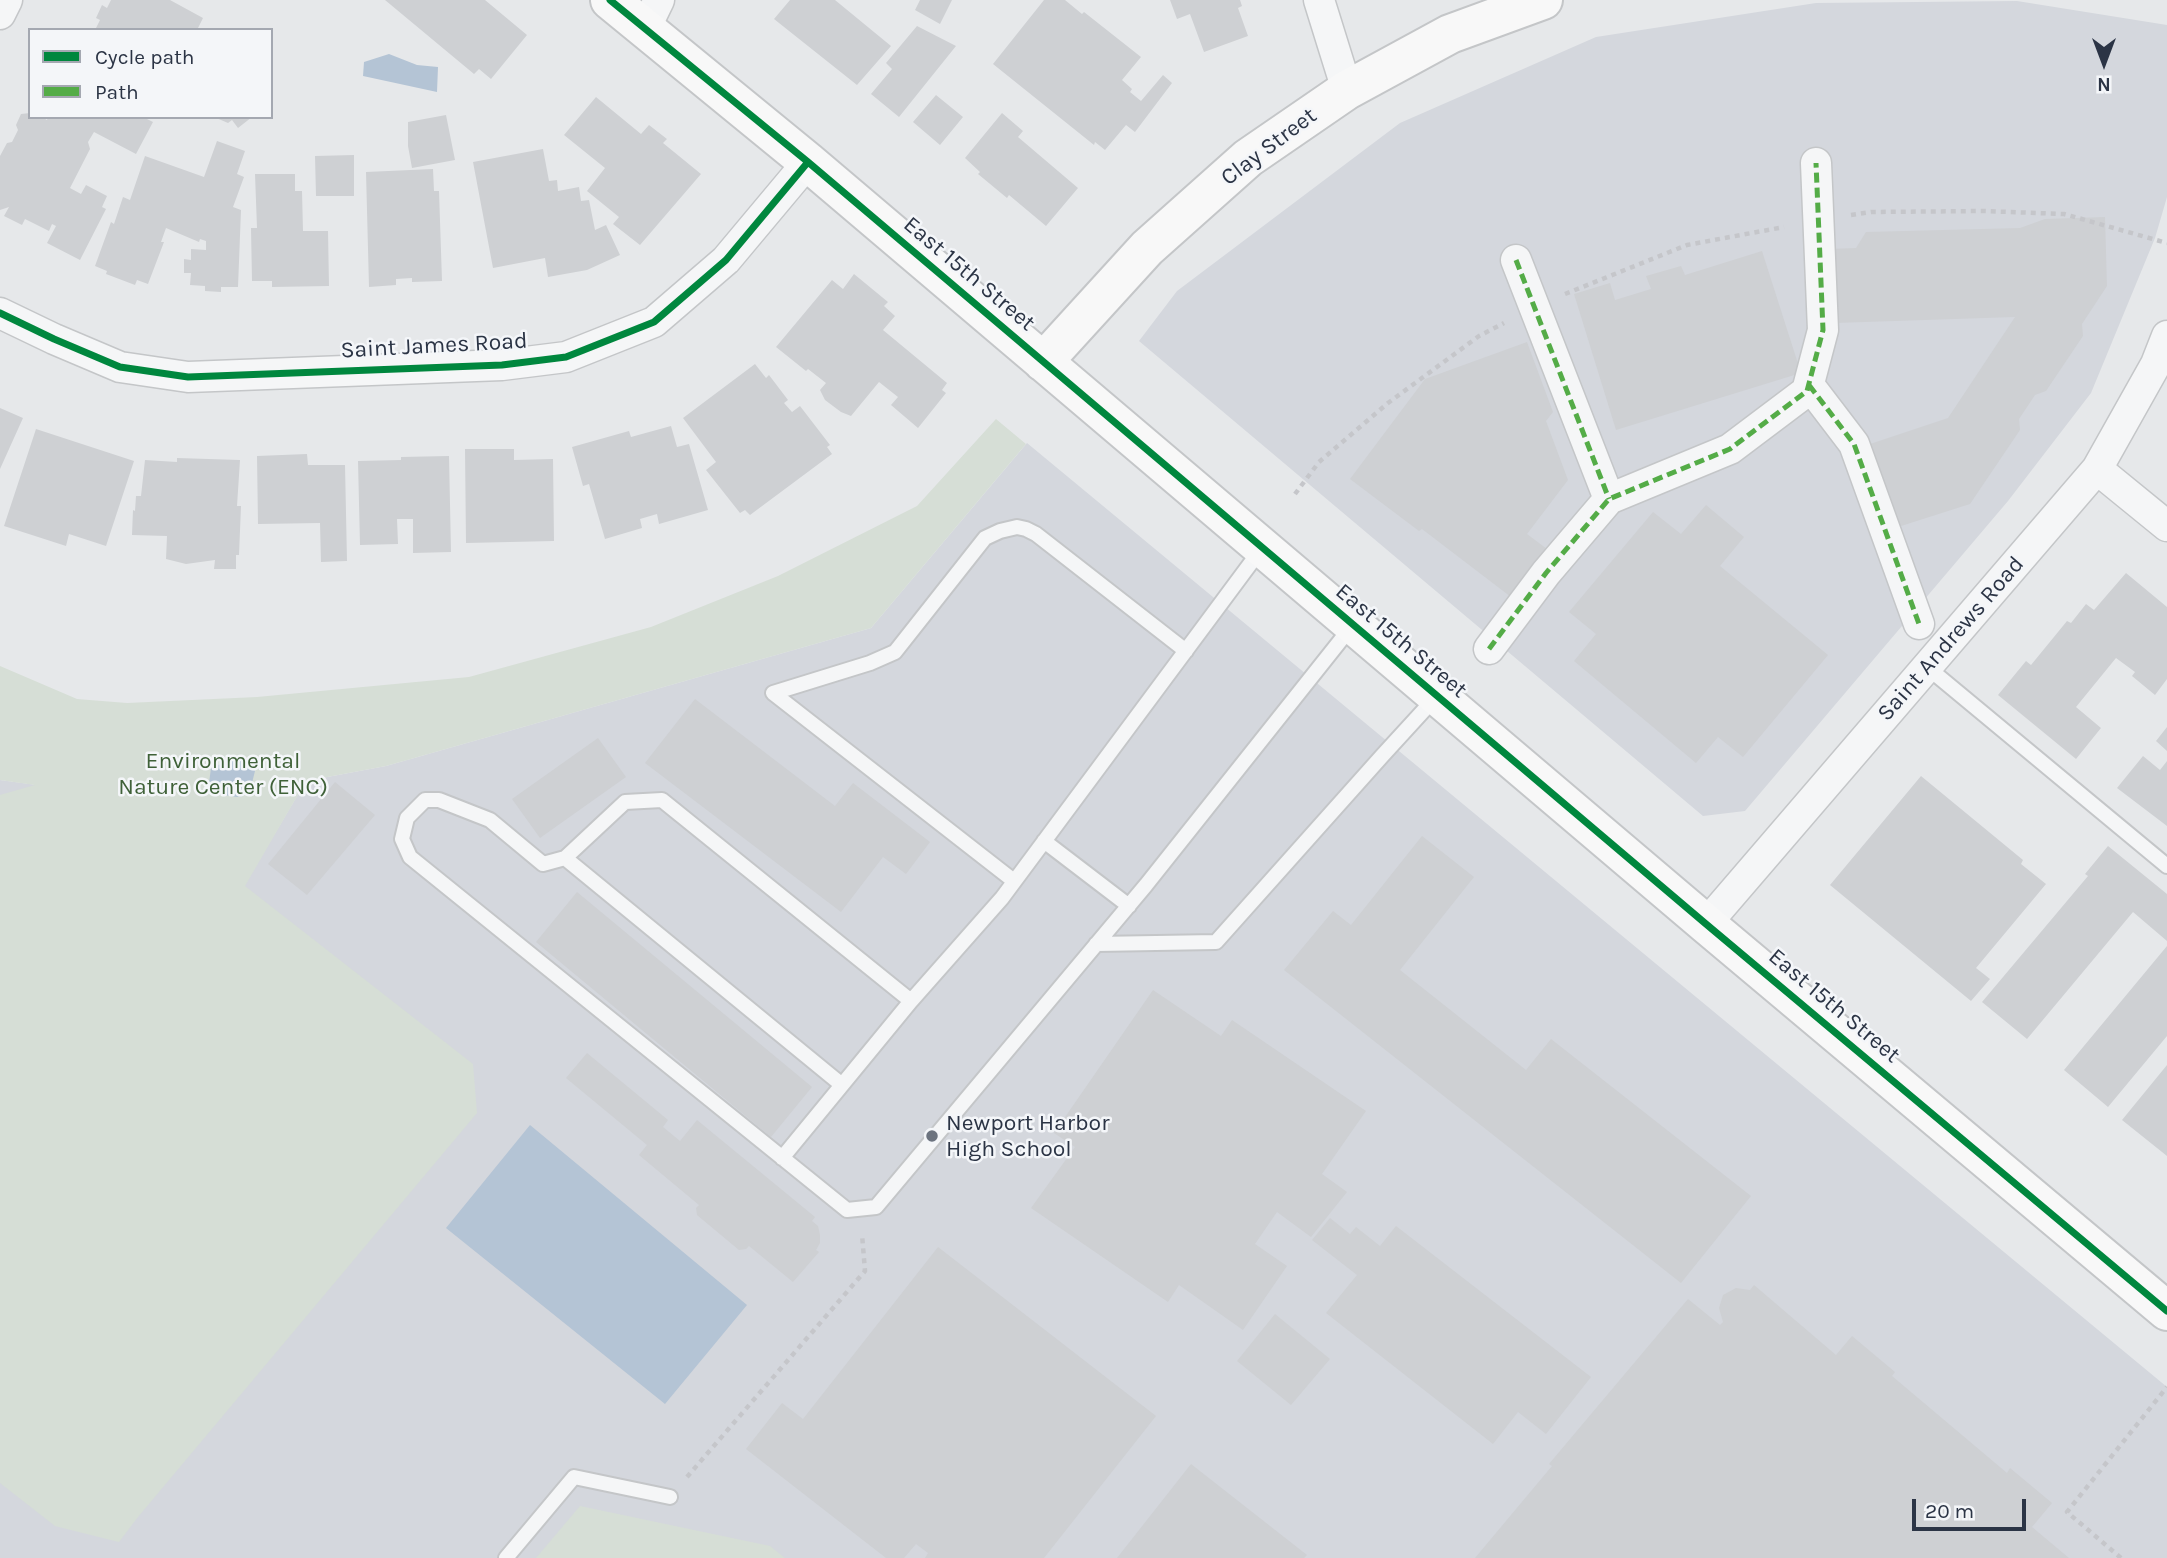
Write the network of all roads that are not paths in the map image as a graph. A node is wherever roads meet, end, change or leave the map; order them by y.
1 (7, 0) edge
2 (610, 0) edge
3 (1319, 0) edge
4 (1543, 0) edge
5 (0, 14) edge
6 (652, 14) edge
7 (1347, 90) junction
8 (808, 162) junction
9 (1816, 163) dead end
10 (1516, 260) dead end
11 (0, 313) edge
12 (2167, 336) edge
13 (1043, 362) junction
14 (1809, 384) junction
15 (2096, 469) junction
16 (1609, 499) junction
17 (2167, 526) edge
18 (1262, 548) junction
19 (1919, 624) dead end
20 (1353, 625) junction
21 (1489, 649) dead end
22 (1186, 651) junction
23 (1927, 667) junction
24 (1437, 696) junction
25 (1044, 841) junction
26 (565, 858) junction
27 (2167, 866) edge
28 (1014, 881) junction
29 (1129, 906) junction
30 (1706, 924) junction
31 (1096, 944) junction
32 (911, 1001) junction
33 (842, 1085) junction
34 (782, 1158) junction
35 (2167, 1311) edge
36 (670, 1497) road end
37 (506, 1558) edge

1 - 5 street
2 - 6 street, East 15th Street
3 - 7 street
4 - 7 street, Clay Street
6 - 8 street, East 15th Street
7 - 13 street, Clay Street
8 - 11 street, Saint James Road
8 - 13 street, East 15th Street
9 - 14 street
10 - 16 street
12 - 15 street, Saint Andrews Road
13 - 18 street, East 15th Street
14 - 16 street
14 - 19 street
15 - 17 street
15 - 23 street, Saint Andrews Road
16 - 21 street
18 - 20 street, East 15th Street
18 - 22 lane
20 - 24 street, East 15th Street
20 - 29 lane
22 - 25 lane
22 - 28 lane
23 - 27 lane
23 - 30 street, Saint Andrews Road
24 - 30 street, East 15th Street
24 - 31 lane
25 - 28 lane
25 - 29 lane
26 - 32 lane
26 - 33 lane
26 - 34 lane
28 - 32 lane
29 - 31 lane
30 - 35 street, East 15th Street
31 - 34 lane
32 - 33 lane
33 - 34 lane
36 - 37 lane

